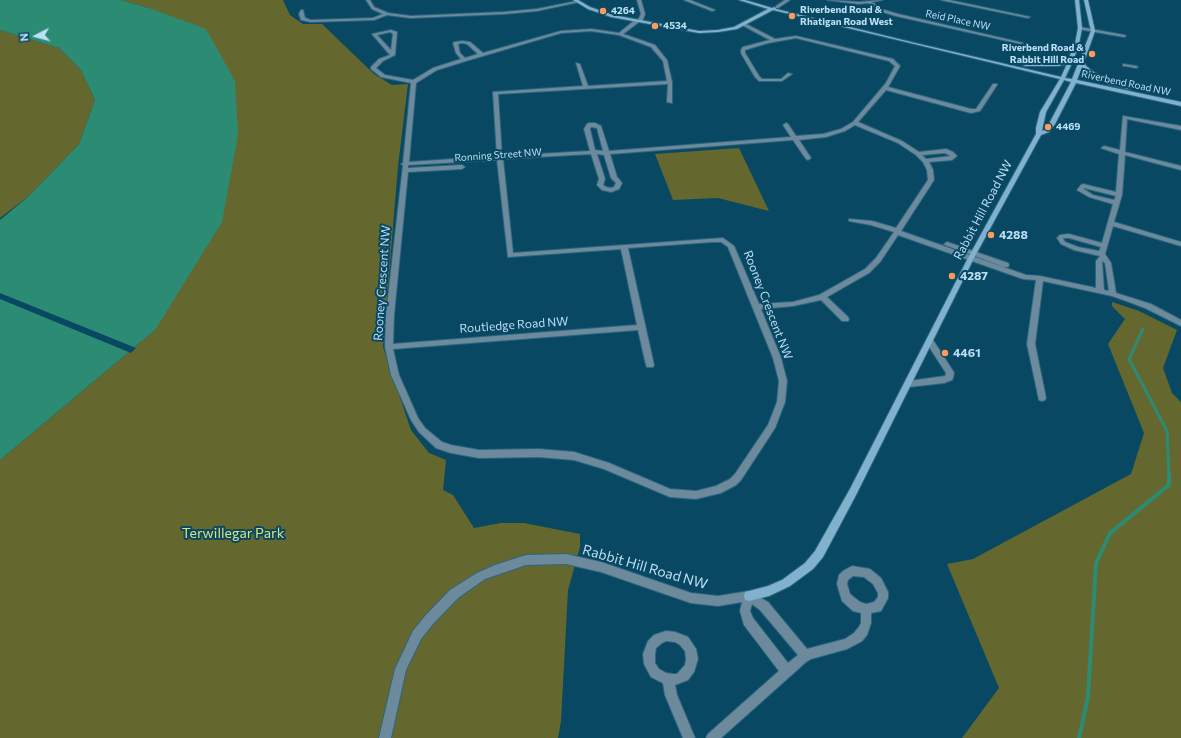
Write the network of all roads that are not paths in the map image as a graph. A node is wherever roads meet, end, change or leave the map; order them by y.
1 (368, 0) edge
2 (639, 0) edge
3 (686, 0) edge
4 (741, 0) edge
5 (754, 0) edge
6 (788, 0) edge
7 (829, 0) edge
8 (881, 0) edge
9 (943, 0) edge
10 (1077, 0) edge
11 (1086, 0) edge
12 (576, 1) edge
13 (869, 2) junction
14 (774, 8) junction
15 (302, 10) dead end
16 (713, 10) dead end
17 (387, 14) junction
18 (1028, 17) dead end
19 (640, 21) junction
20 (742, 25) junction
21 (1080, 28) junction
22 (1093, 31) junction
23 (620, 34) junction
24 (627, 36) junction
25 (1124, 36) dead end
26 (771, 42) junction
27 (1021, 43) dead end
28 (393, 55) junction
29 (482, 55) junction
30 (464, 60) junction
31 (1071, 61) junction
32 (1082, 63) junction
33 (578, 64) dead end
34 (1125, 64) dead end
35 (1025, 65) junction
36 (1136, 67) dead end
37 (790, 74) dead end
38 (1064, 76) junction
39 (1075, 79) junction
40 (414, 82) junction
41 (670, 82) junction
42 (995, 85) dead end
43 (586, 87) junction
44 (884, 88) junction
45 (1138, 91) junction
46 (1181, 99) edge
47 (670, 102) dead end
48 (1181, 104) edge
49 (855, 123) junction
50 (786, 125) dead end
51 (1181, 128) edge
52 (1039, 134) junction
53 (795, 140) junction
54 (1104, 148) dead end
55 (606, 153) junction
56 (594, 154) junction
57 (918, 154) junction
58 (1122, 154) junction
59 (808, 158) dead end
60 (500, 161) junction
61 (925, 161) junction
62 (404, 167) junction
63 (1181, 168) edge
64 (1119, 195) junction
65 (1117, 203) junction
66 (851, 220) dead end
67 (1110, 223) junction
68 (898, 230) junction
69 (1181, 244) edge
70 (1103, 246) junction
71 (624, 247) junction
72 (1102, 255) junction
73 (972, 256) junction
74 (1040, 278) junction
75 (1100, 291) junction
76 (1113, 294) junction
77 (822, 297) junction
78 (757, 307) junction
79 (845, 319) dead end
80 (1181, 323) edge
81 (641, 327) junction
82 (930, 342) junction
83 (389, 347) junction
84 (650, 365) dead end
85 (909, 384) junction
86 (1042, 398) dead end
87 (749, 596) junction
88 (866, 609) dead end
89 (806, 656) junction
90 (787, 671) junction
91 (668, 680) dead end
92 (385, 738) edge
93 (689, 738) edge
94 (712, 738) edge

1 - 17 street
2 - 19 street
3 - 16 street
4 - 14 main road, Riverbend Road NW
5 - 14 main road, Riverbend Road NW
6 - 14 street
7 - 13 street
8 - 13 street
9 - 18 street
10 - 21 main road, Rabbit Hill Road NW
11 - 22 main road
12 - 17 street
12 - 19 main road
13 - 27 street, Reid Place NW
14 - 20 main road
14 - 35 main road, Riverbend Road NW
14 - 38 main road, Riverbend Road NW
15 - 17 street
19 - 20 main road
19 - 23 street
19 - 24 street
20 - 26 street
21 - 22 street
21 - 31 main road, Rabbit Hill Road NW
22 - 25 street
22 - 32 main road, Rabbit Hill Road NW
23 - 24 street
23 - 29 street
24 - 41 street
26 - 37 street, Ronning Street NW
26 - 44 street, Ronning Street NW
28 - 28 street
28 - 40 street
29 - 30 street
29 - 30 street
30 - 40 street
31 - 35 main road
31 - 38 main road, Rabbit Hill Road NW
32 - 39 main road, Rabbit Hill Road NW
32 - 45 main road
33 - 43 street
34 - 36 street
35 - 38 main road, Riverbend Road NW
38 - 39 main road, Riverbend Road NW
38 - 52 main road, Rabbit Hill Road NW
39 - 45 main road, Riverbend Road NW
39 - 48 main road, Riverbend Road NW
39 - 52 main road, Rabbit Hill Road NW
40 - 62 street, Rooney Crescent NW
41 - 43 street
41 - 47 street
42 - 44 street
43 - 60 street
44 - 49 street, Ronning Street NW
45 - 46 main road, Riverbend Road NW
49 - 53 street, Ronning Street NW
49 - 57 street
50 - 53 street
51 - 58 street
52 - 73 main road, Rabbit Hill Road NW
53 - 55 street, Ronning Street NW
53 - 59 street
54 - 58 street
55 - 56 street, Ronning Street NW
55 - 56 street
55 - 56 street
56 - 60 street, Ronning Street NW
57 - 61 street
57 - 61 street
58 - 63 street
58 - 64 street
60 - 62 street, Ronning Street NW
60 - 71 street, Rooney Crescent NW
61 - 68 street
62 - 83 street, Rooney Crescent NW
64 - 65 street
64 - 65 street
65 - 67 street
66 - 68 street
67 - 69 street
67 - 70 street
68 - 73 street
68 - 77 street
70 - 72 street
70 - 72 street
71 - 78 street, Rooney Crescent NW
71 - 81 street
72 - 75 street
72 - 76 street
73 - 74 street
73 - 82 main road, Rabbit Hill Road NW
74 - 75 street
74 - 86 street
75 - 76 street
76 - 80 street
77 - 78 street
77 - 79 street
78 - 83 street, Rooney Crescent NW
81 - 83 street, Routledge Road NW
81 - 84 street
82 - 85 main road, Rabbit Hill Road NW
82 - 85 street
85 - 87 main road, Rabbit Hill Road NW
87 - 89 street
87 - 90 street
87 - 92 street, Rabbit Hill Road NW
88 - 89 street
89 - 90 street
90 - 94 street
91 - 93 street

